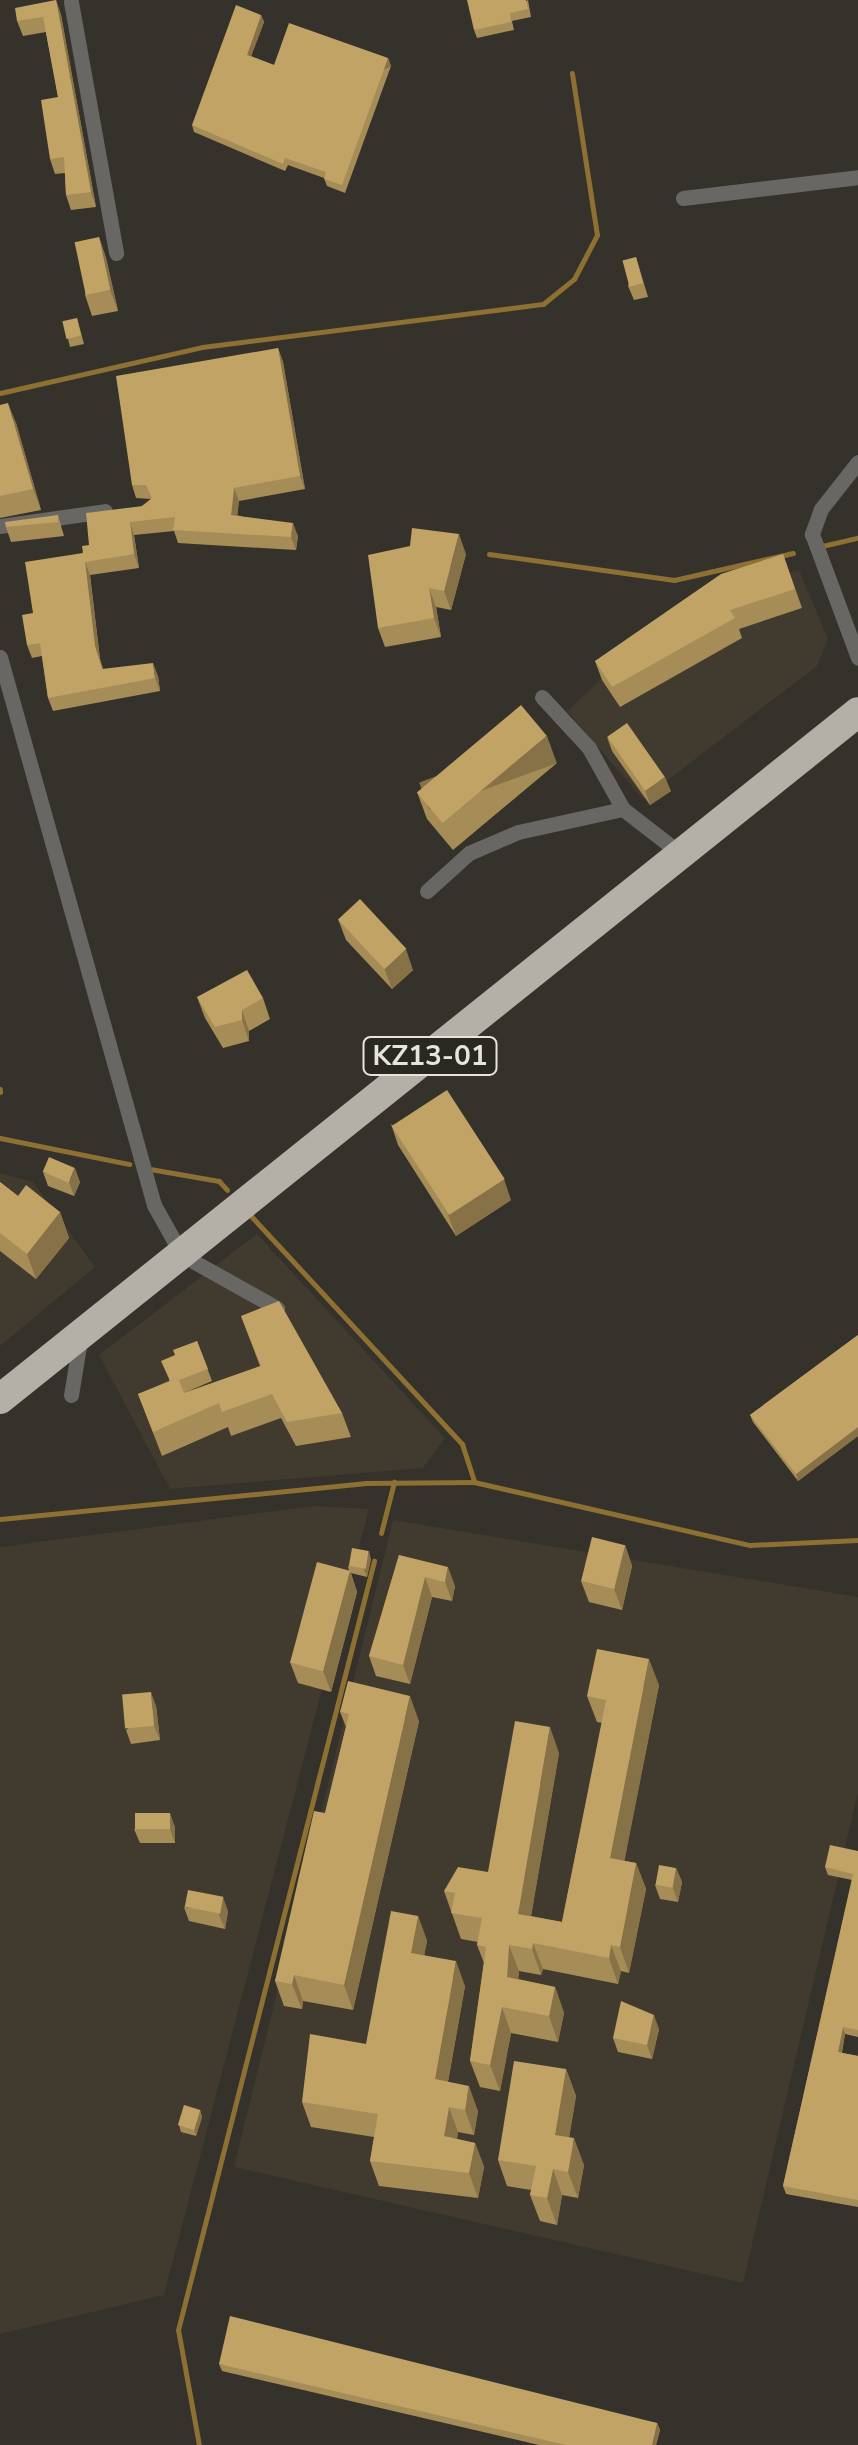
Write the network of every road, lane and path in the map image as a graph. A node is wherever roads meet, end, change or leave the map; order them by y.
1 (70, 2) edge
2 (858, 177) edge
3 (683, 198) dead end
4 (116, 253) dead end
5 (858, 462) edge
6 (129, 510) edge
7 (0, 526) edge
8 (0, 657) edge
9 (858, 658) edge
10 (542, 697) dead end
11 (858, 712) edge
12 (622, 809) junction
13 (681, 854) junction
14 (427, 891) dead end
15 (182, 1254) junction
16 (277, 1308) edge
17 (80, 1336) junction
18 (71, 1395) dead end
19 (0, 1399) edge

1 - 4 street
2 - 3 street
5 - 9 street
6 - 7 street
8 - 15 street
10 - 12 street
11 - 13 highway, KZ13-01
12 - 13 street
12 - 14 street
13 - 15 highway, KZ13-01
15 - 16 street
15 - 17 highway, KZ13-01
17 - 18 street
17 - 19 highway, KZ13-01

